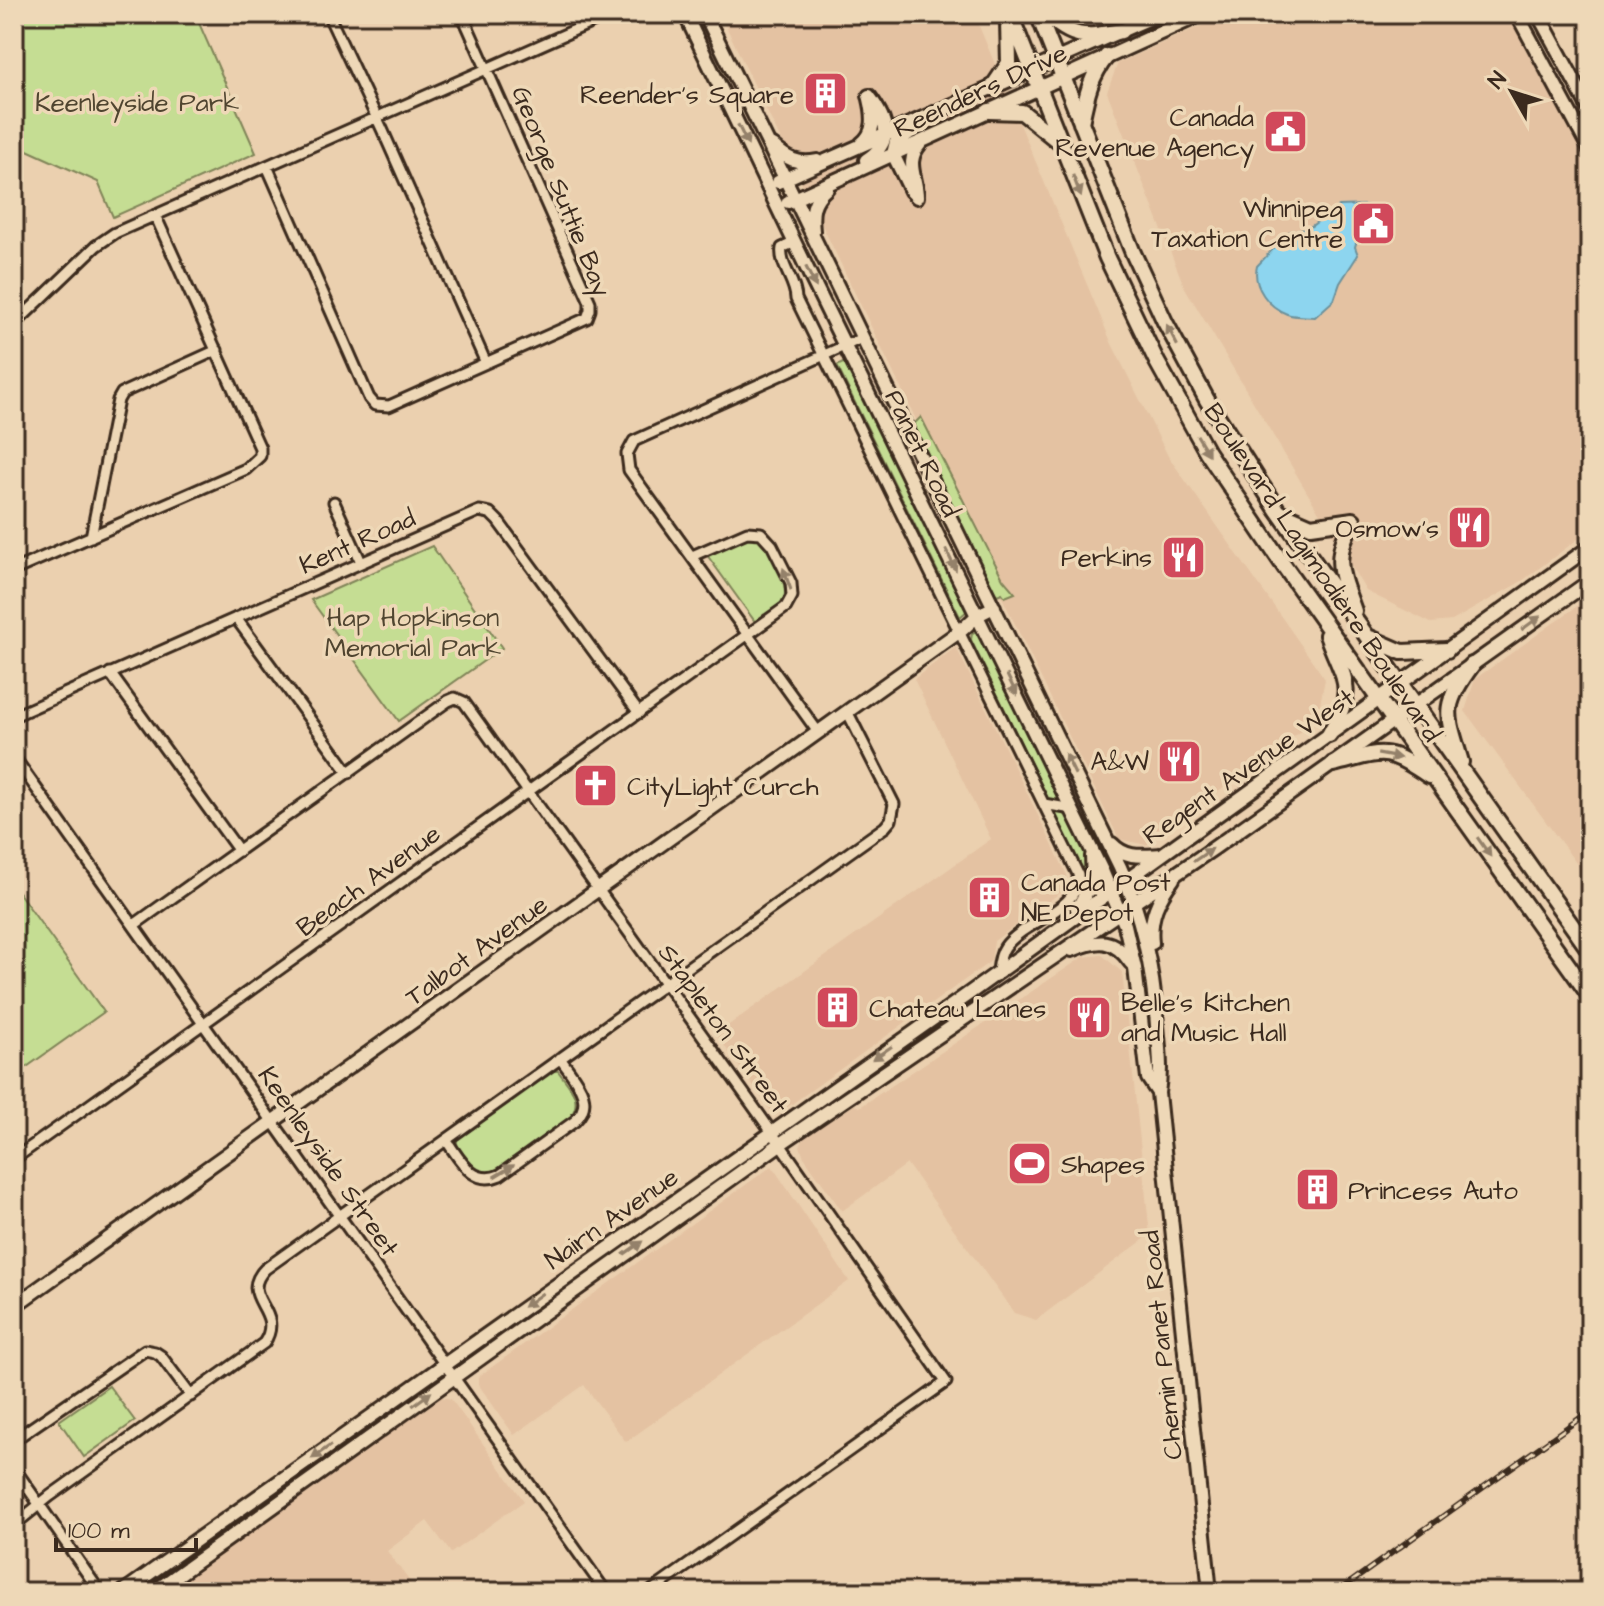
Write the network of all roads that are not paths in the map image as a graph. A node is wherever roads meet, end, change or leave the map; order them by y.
1 (328, 14) edge
2 (462, 14) edge
3 (611, 14) edge
4 (685, 14) edge
5 (705, 14) edge
6 (1009, 14) edge
7 (1038, 14) edge
8 (1044, 14) edge
9 (1159, 14) edge
10 (1202, 14) edge
11 (1517, 14) edge
12 (1538, 14) edge
13 (1121, 31) junction
14 (1107, 56) junction
15 (1057, 60) junction
16 (487, 69) junction
17 (1032, 70) junction
18 (1063, 76) junction
19 (1039, 87) junction
20 (992, 88) junction
21 (970, 99) junction
22 (1590, 110) edge
23 (989, 111) junction
24 (376, 118) junction
25 (1081, 123) junction
26 (764, 135) junction
27 (885, 135) junction
28 (925, 140) junction
29 (1060, 142) junction
30 (1588, 142) edge
31 (854, 148) junction
32 (893, 154) junction
33 (828, 159) junction
34 (267, 166) junction
35 (840, 178) junction
36 (785, 180) junction
37 (768, 185) junction
38 (795, 199) junction
39 (778, 206) junction
40 (155, 215) junction
41 (815, 241) junction
42 (795, 242) junction
43 (14, 331) edge
44 (862, 338) junction
45 (846, 345) junction
46 (217, 350) junction
47 (824, 356) junction
48 (486, 363) junction
49 (334, 502) dead end
50 (1278, 511) junction
51 (91, 537) junction
52 (1590, 547) edge
53 (692, 556) junction
54 (361, 562) junction
55 (14, 570) edge
56 (1590, 581) edge
57 (996, 612) junction
58 (1320, 616) junction
59 (236, 618) junction
60 (980, 620) junction
61 (961, 630) junction
62 (1363, 631) junction
63 (747, 635) junction
64 (1447, 650) junction
65 (1472, 665) junction
66 (110, 673) junction
67 (1400, 684) junction
68 (1379, 699) junction
69 (1415, 705) junction
70 (847, 711) junction
71 (639, 713) junction
72 (14, 716) edge
73 (1394, 721) junction
74 (818, 732) junction
75 (1329, 735) junction
76 (14, 757) edge
77 (1333, 764) junction
78 (349, 773) junction
79 (1465, 774) junction
80 (1439, 783) junction
81 (529, 792) junction
82 (1044, 804) junction
83 (1072, 809) junction
84 (1103, 834) junction
85 (1089, 845) junction
86 (239, 851) junction
87 (1161, 855) junction
88 (1179, 871) junction
89 (1126, 880) junction
90 (598, 890) junction
91 (1111, 890) junction
92 (1134, 901) junction
93 (1057, 908) junction
94 (1120, 912) junction
95 (1068, 920) junction
96 (134, 925) junction
97 (1590, 951) edge
98 (1047, 960) junction
99 (1135, 968) junction
100 (998, 971) junction
101 (666, 983) junction
102 (1008, 987) junction
103 (1590, 996) edge
104 (1156, 1009) junction
105 (204, 1024) junction
106 (1159, 1046) junction
107 (1144, 1047) junction
108 (560, 1058) junction
109 (851, 1075) junction
110 (860, 1088) junction
111 (1158, 1093) junction
112 (274, 1121) junction
113 (771, 1131) junction
114 (446, 1140) junction
115 (780, 1144) junction
116 (14, 1159) edge
117 (661, 1210) junction
118 (341, 1215) junction
119 (670, 1222) junction
120 (558, 1282) junction
121 (566, 1295) junction
122 (14, 1306) edge
123 (445, 1364) junction
124 (453, 1376) junction
125 (191, 1396) junction
126 (14, 1440) edge
127 (14, 1468) edge
128 (299, 1468) junction
129 (309, 1481) junction
130 (40, 1504) junction
131 (14, 1525) edge
132 (210, 1530) junction
133 (220, 1544) junction
134 (100, 1592) edge
135 (123, 1592) edge
136 (154, 1592) edge
137 (606, 1592) edge
138 (650, 1592) edge
139 (1210, 1592) edge

1 - 24 street
2 - 16 street
3 - 16 street
4 -> 37 street, Panet Road
5 - 26 street, Panet Road
6 - 17 main road, Boulevard Lagimodière Boulevard
6 - 20 main road
7 - 15 main road, Boulevard Lagimodière Boulevard
8 - 13 main road
9 - 13 street, Reenders Drive
10 - 14 street, Reenders Drive
11 - 30 street
12 - 22 street
13 - 15 street, Reenders Drive
14 - 18 street, Reenders Drive
14 - 25 main road
15 - 17 street, Reenders Drive
15 - 18 main road, Boulevard Lagimodière Boulevard
16 - 24 street
16 - 48 street, George Suttie Bay
17 - 19 main road, Boulevard Lagimodière Boulevard
17 - 20 street, Reenders Drive
18 - 19 street, Reenders Drive
18 - 25 main road, Boulevard Lagimodière Boulevard
19 - 23 street, Reenders Drive
19 - 29 main road, Boulevard Lagimodière Boulevard
20 - 21 street, Reenders Drive
21 - 27 street, Reenders Drive
21 - 32 street
23 - 28 street, Reenders Drive
23 - 29 main road
24 - 34 street
24 - 48 street
50 -> 25 main road, Boulevard Lagimodière Boulevard
26 - 33 street
26 - 36 street, Panet Road
27 - 31 street, Reenders Drive
27 - 31 street
27 - 35 street
28 - 32 street, Reenders Drive
28 - 32 street
29 -> 58 main road, Boulevard Lagimodière Boulevard
31 - 33 street, Reenders Drive
32 - 35 street, Reenders Drive
33 - 36 street, Reenders Drive
34 - 40 street
34 - 48 street, George Suttie Bay
35 - 38 street, Reenders Drive
35 - 41 street
36 - 37 street, Reenders Drive
36 - 38 street, Panet Road
37 - 39 street, Panet Road
38 - 39 street, Reenders Drive
38 - 41 street, Panet Road
39 - 42 street, Panet Road
40 - 43 street
40 - 46 street
41 - 44 street, Panet Road
42 -> 45 street, Panet Road
42 - 47 street
44 - 45 street
44 - 57 street, Panet Road
45 - 47 street
45 -> 60 street, Panet Road
46 - 51 street
46 - 51 street
47 - 53 street
47 - 61 street
49 - 54 street
50 - 62 main road, Boulevard Lagimodière Boulevard
50 - 62 main road
51 - 55 street
52 - 64 street, Regent Avenue West
53 - 63 street
63 -> 53 street, Beach Avenue
54 - 59 street, Kent Road
54 - 71 street, Kent Road
65 -> 56 street, Regent Avenue West
57 - 60 street, Talbot Avenue
84 -> 57 street, Panet Road
58 - 68 main road, Boulevard Lagimodière Boulevard
58 - 75 main road
59 - 66 street, Kent Road
59 - 78 street
60 - 61 street, Talbot Avenue
60 -> 83 street, Panet Road
61 - 70 street, Talbot Avenue
61 - 82 street
62 - 64 main road
62 - 67 main road, Boulevard Lagimodière Boulevard
63 - 71 street, Beach Avenue
63 - 74 street
64 - 67 street, Regent Avenue West
65 - 69 street, Regent Avenue West
65 - 79 main road
66 - 72 street, Kent Road
66 - 86 street
67 - 68 street, Regent Avenue West
67 - 69 main road, Boulevard Lagimodière Boulevard
68 - 73 main road, Boulevard Lagimodière Boulevard
68 - 75 street, Regent Avenue West
69 - 73 street, Regent Avenue West
69 - 79 main road, Boulevard Lagimodière Boulevard
70 - 74 street, Talbot Avenue
70 - 101 street
71 - 81 street, Beach Avenue
73 - 77 street, Regent Avenue West
73 - 80 main road, Boulevard Lagimodière Boulevard
74 - 90 street, Talbot Avenue
75 - 87 street, Regent Avenue West
76 - 96 street, Keenleyside Street
77 -> 80 main road
88 -> 77 street, Regent Avenue West
78 - 81 street, Stapleton Street
78 - 86 street
79 - 97 main road, Boulevard Lagimodière Boulevard
80 -> 103 main road, Boulevard Lagimodière Boulevard
81 - 90 street, Stapleton Street
81 - 105 street, Beach Avenue
82 - 83 street
82 - 93 street
83 - 85 street, Panet Road
84 - 87 street
84 - 89 street, Panet Road
85 - 91 street, Panet Road
85 - 95 street
86 - 96 street
87 - 89 street, Regent Avenue West
88 - 92 street, Regent Avenue West
88 - 104 street
89 - 91 street, Nairn Avenue
89 - 92 street, Panet Road
90 - 101 street, Stapleton Street
90 - 112 street, Talbot Avenue
91 - 94 street, Panet Road
91 - 95 street, Nairn Avenue
92 - 94 street, Nairn Avenue
92 - 104 street, Chemin Panet Road
93 - 95 street
93 - 100 street
94 - 98 street, Nairn Avenue
94 - 99 street, Chemin Panet Road
95 - 100 street, Nairn Avenue
96 - 105 street, Keenleyside Street
98 - 99 street
98 - 102 street, Nairn Avenue
99 - 107 street, Chemin Panet Road
100 - 102 street
100 -> 109 street, Nairn Avenue
101 - 108 street
101 - 113 street, Stapleton Street
102 - 110 street, Nairn Avenue
104 - 106 street, Chemin Panet Road
105 - 112 street, Keenleyside Street
105 - 116 street, Beach Avenue
106 - 107 street
106 - 111 street, Chemin Panet Road
107 - 111 street, Chemin Panet Road
108 - 114 street
114 -> 108 street
109 - 110 street
109 - 113 street, Nairn Avenue
110 - 115 street, Nairn Avenue
111 - 139 street, Chemin Panet Road
112 - 118 street, Keenleyside Street
112 - 122 street, Talbot Avenue
113 - 115 street, Stapleton Street
113 - 117 street, Nairn Avenue
114 - 118 street
115 - 119 street, Nairn Avenue
115 - 138 street, Stapleton Street
117 - 119 street
117 - 120 street, Nairn Avenue
118 - 123 street, Keenleyside Street
118 - 125 street
121 -> 119 street, Nairn Avenue
120 - 121 street
120 -> 123 street, Nairn Avenue
121 - 124 street, Nairn Avenue
123 - 124 street, Keenleyside Street
123 -> 128 street, Nairn Avenue
129 -> 124 street, Nairn Avenue
124 - 137 street, Keenleyside Street
125 - 126 street
125 - 130 street
127 - 130 street
128 - 129 street
128 - 132 street, Nairn Avenue
129 - 133 street, Nairn Avenue
130 - 131 street
130 - 134 street
132 - 133 street
132 - 135 street, Nairn Avenue
133 - 136 street, Nairn Avenue

